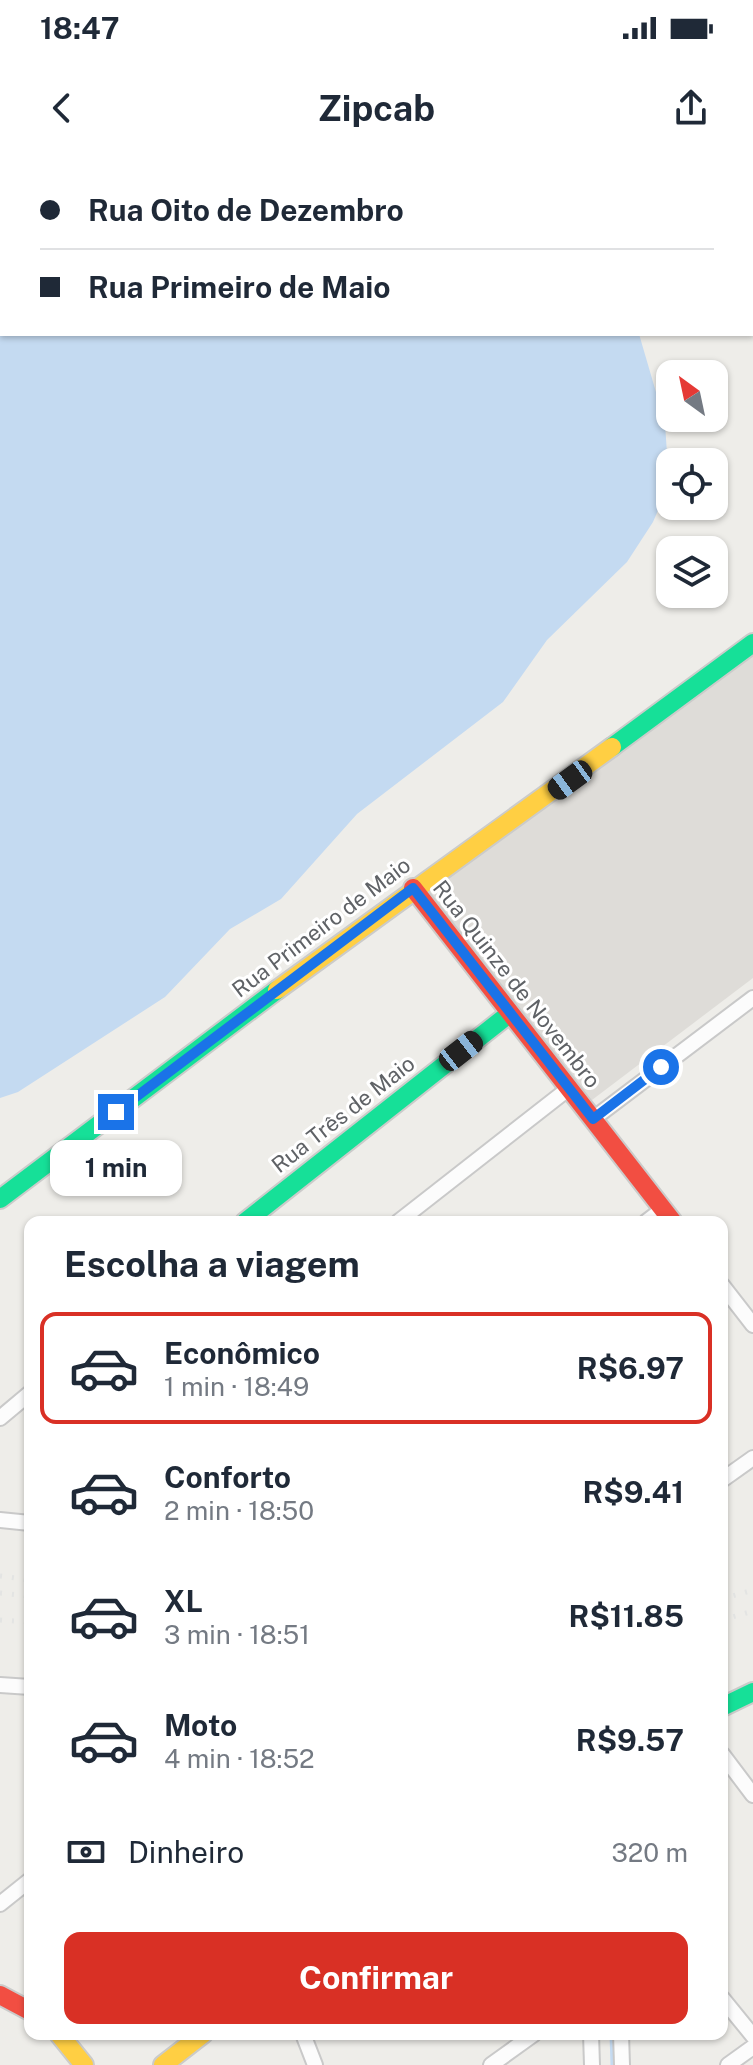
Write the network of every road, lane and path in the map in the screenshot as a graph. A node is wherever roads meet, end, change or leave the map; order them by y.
1 (753, 643) edge
2 (413, 888) junction
3 (753, 998) edge
4 (509, 1014) junction
5 (568, 1089) junction
6 (593, 1119) junction
7 (0, 1199) edge
8 (253, 1216) edge
9 (406, 1216) edge
10 (668, 1216) edge
11 (728, 1293) edge
12 (753, 1325) edge
13 (24, 1398) edge
14 (0, 1418) edge
15 (753, 1458) edge
16 (728, 1476) edge
17 (0, 1520) edge
18 (24, 1522) edge
19 (0, 1685) edge
20 (24, 1687) edge
21 (753, 1692) edge
22 (728, 1704) edge
23 (728, 1762) edge
24 (753, 1795) edge
25 (24, 1885) edge
26 (0, 1904) edge
27 (0, 1995) edge
28 (728, 2005) edge
29 (24, 2008) edge
30 (753, 2036) edge
31 (64, 2040) edge
32 (195, 2040) edge
33 (305, 2040) edge
34 (526, 2040) edge
35 (591, 2040) edge
36 (621, 2040) edge
37 (753, 2047) edge
38 (84, 2065) edge
39 (163, 2065) edge
40 (315, 2065) edge
41 (491, 2065) edge
42 (592, 2065) edge
43 (622, 2065) edge
44 (728, 2065) edge

1 - 2 main road, Rua Primeiro de Maio
2 - 4 main road, Rua Quinze de Novembro
2 - 7 main road, Rua Primeiro de Maio
3 - 6 street
4 - 5 main road, Rua Quinze de Novembro
4 - 8 main road, Rua Três de Maio
5 - 6 main road, Rua Quinze de Novembro
5 - 9 street
6 - 10 main road, Rua Quinze de Novembro
11 - 12 street
13 - 14 street
15 - 16 street
17 - 18 street
19 - 20 street
21 - 22 main road
23 - 24 street
25 - 26 street
27 - 29 main road
28 - 30 street
31 - 38 main road
32 - 39 main road
33 - 40 street
34 - 41 street
35 - 42 street
36 - 43 street
37 - 44 street

